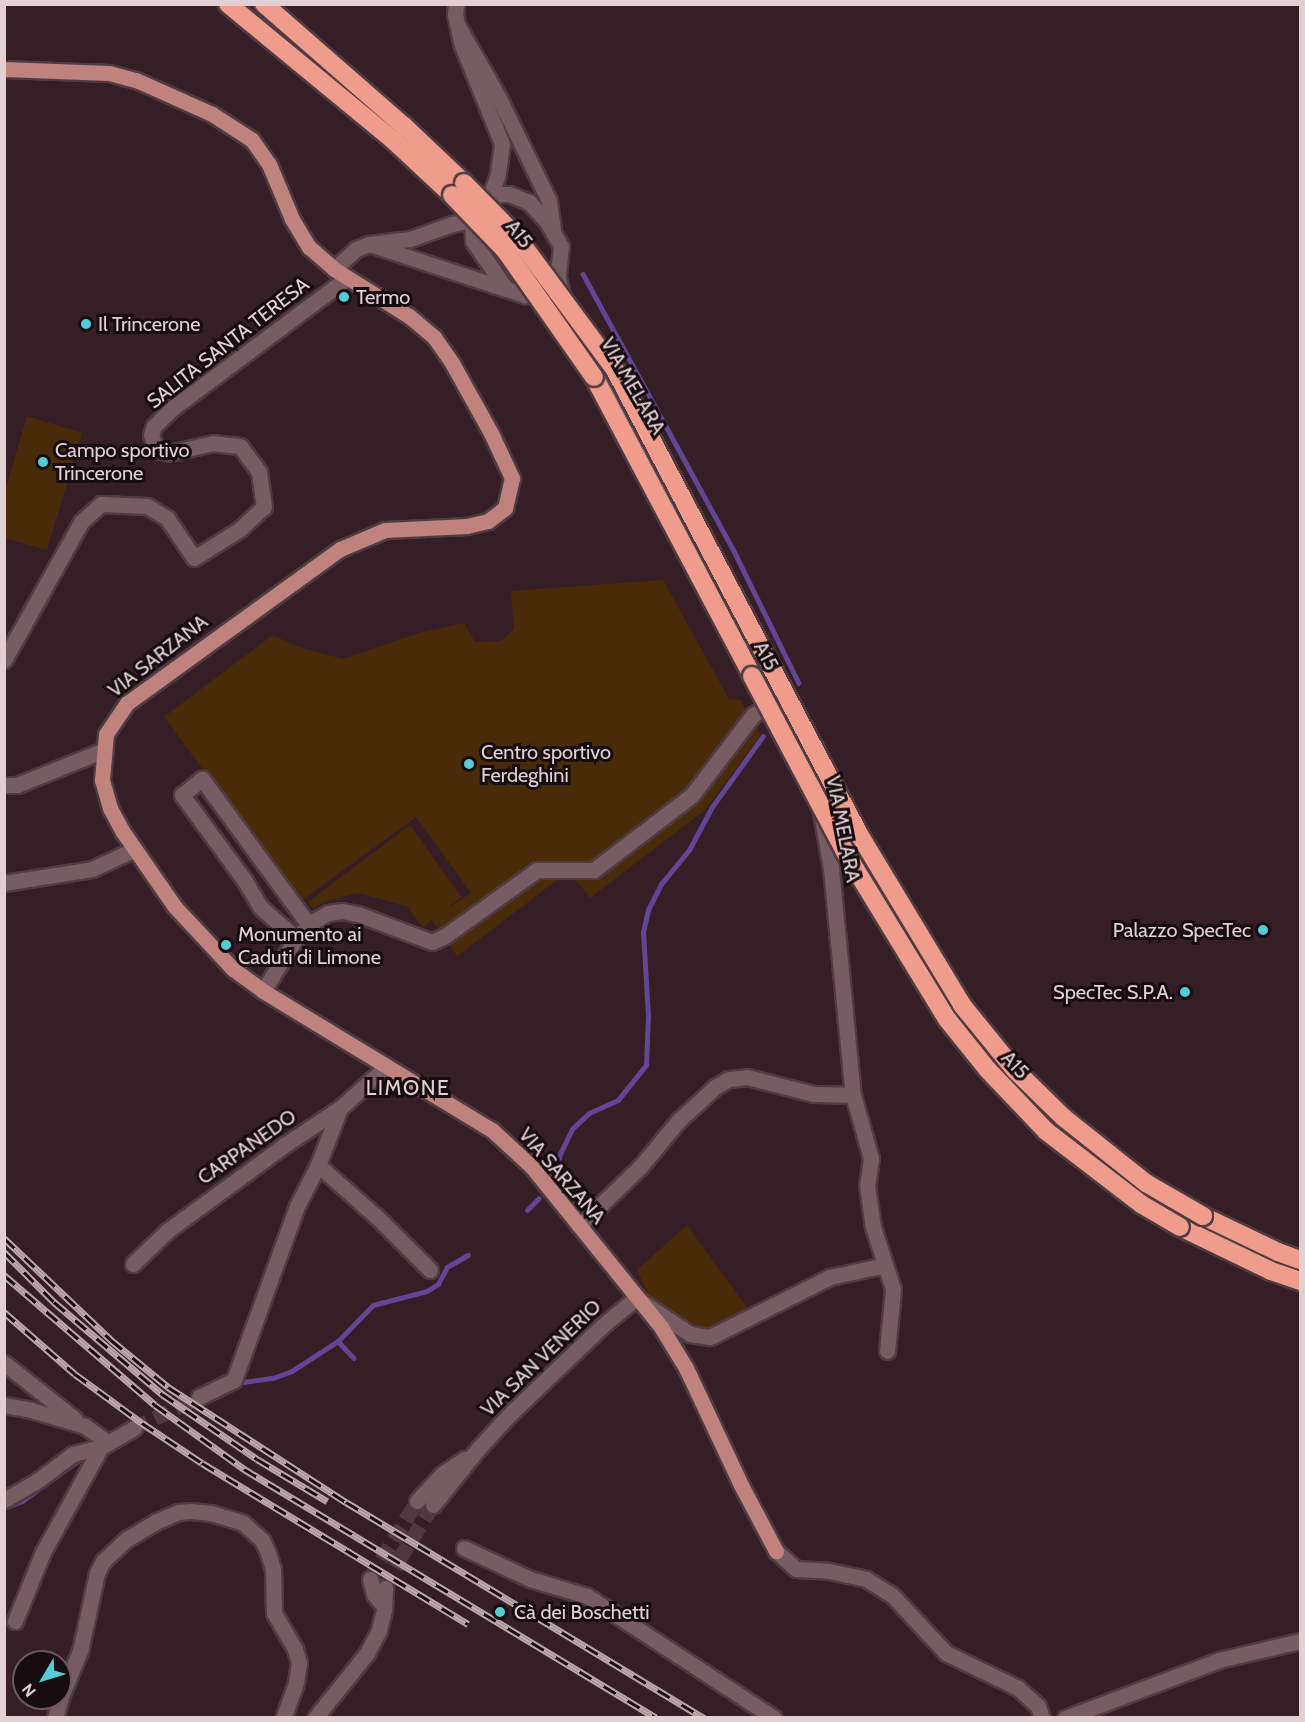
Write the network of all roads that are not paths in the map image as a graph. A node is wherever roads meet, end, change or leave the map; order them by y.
1 (228, 4) edge
2 (264, 4) edge
3 (456, 4) edge
4 (458, 26) junction
5 (4, 69) edge
6 (399, 133) junction
7 (458, 189) junction
8 (491, 194) junction
9 (472, 220) junction
10 (554, 233) junction
11 (369, 244) junction
12 (340, 273) junction
13 (558, 277) junction
14 (506, 289) junction
15 (525, 295) junction
16 (576, 332) junction
17 (5, 658) edge
18 (775, 701) junction
19 (104, 750) junction
20 (4, 785) edge
21 (135, 849) junction
22 (4, 883) edge
23 (309, 925) junction
24 (296, 938) junction
25 (263, 991) junction
26 (387, 1066) junction
27 (853, 1095) junction
28 (340, 1108) junction
29 (318, 1165) junction
30 (579, 1226) junction
31 (1300, 1260) edge
32 (133, 1264) dead end
33 (885, 1265) junction
34 (430, 1270) dead end
35 (1300, 1281) edge
36 (636, 1298) junction
37 (887, 1350) dead end
38 (4, 1363) edge
39 (199, 1397) tunnel mouth
40 (4, 1406) edge
41 (85, 1426) junction
42 (134, 1428) tunnel mouth
43 (105, 1445) junction
44 (477, 1450) junction
45 (4, 1500) edge
46 (417, 1501) tunnel mouth
47 (433, 1505) tunnel mouth
48 (464, 1548) dead end
49 (776, 1551) joint
50 (370, 1579) dead end
51 (385, 1588) tunnel mouth
52 (384, 1607) junction
53 (15, 1622) dead end
54 (1300, 1641) edge
55 (55, 1718) edge
56 (283, 1718) edge
57 (315, 1718) edge
58 (774, 1718) edge
59 (1042, 1718) edge
60 (1065, 1718) edge

1 - 6 highway, A15
2 - 6 highway, A15
3 - 4 street
4 - 8 street
4 - 10 street
5 - 12 main road, VIA SARZANA
6 - 7 highway, A15 / A15
7 - 31 highway, A15 / A15, bridge
7 - 35 highway, A15 / A15, bridge
8 - 9 street
8 - 10 street
9 - 11 street
9 - 14 street
10 - 13 street
11 - 12 street
11 - 14 street
12 - 17 street, SALITA SANTA TERESA
12 - 19 main road, VIA SARZANA
13 - 15 street
13 - 16 street, VIA MELARA
14 - 15 street
15 - 16 street, VIA MELARA
16 - 18 street, VIA MELARA
18 - 23 street
18 - 27 street, VIA MELARA
19 - 20 street
19 - 21 main road, VIA SARZANA
21 - 22 street
21 - 25 main road, VIA SARZANA
23 - 24 street
23 - 24 street
24 - 25 street
25 - 26 main road, VIA SARZANA
26 - 28 street, CARPANEDO
26 - 30 main road, VIA SARZANA
27 - 30 street
27 - 33 street, VIA MELARA
28 - 29 street
28 - 32 street, CARPANEDO
29 - 34 street
29 - 39 street
30 - 36 main road, VIA SARZANA
33 - 36 street
33 - 37 street, VIA MELARA
36 - 44 street, VIA SAN VENERIO
36 - 49 main road, VIA SARZANA
38 - 41 street
40 - 41 street
41 - 43 street
42 - 43 street
43 - 45 street
43 - 53 street
44 - 46 street, VIA SAN VENERIO
44 - 47 street, VIA SAN VENERIO
48 - 58 street
49 - 59 street
50 - 52 street
51 - 52 street
52 - 57 street
54 - 60 street
55 - 56 street

